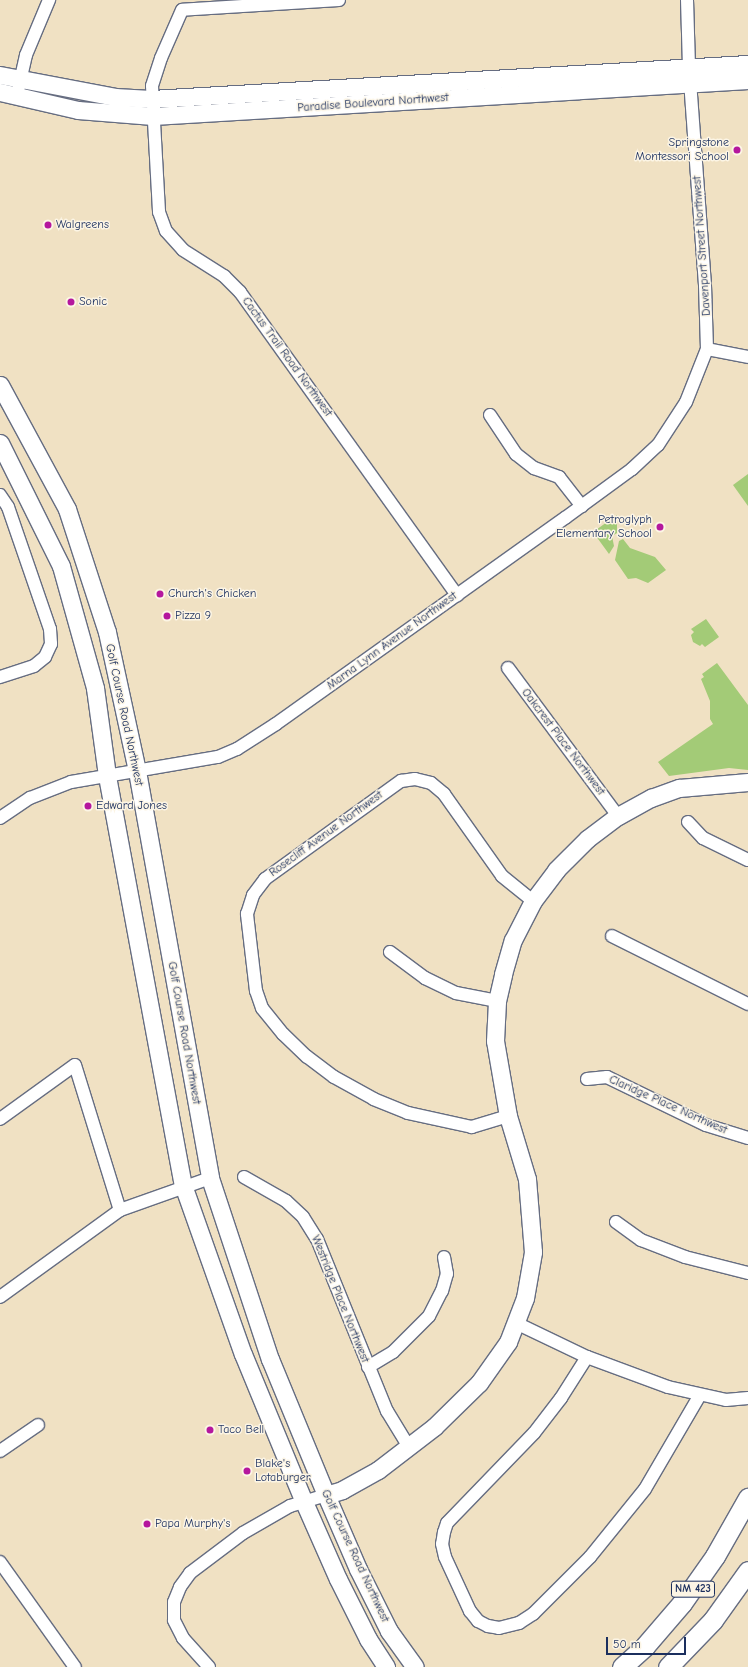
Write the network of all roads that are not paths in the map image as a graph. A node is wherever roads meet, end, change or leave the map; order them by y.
1 (49, 0) edge
2 (339, 0) edge
3 (687, 0) edge
4 (748, 64) edge
5 (610, 70) junction
6 (0, 75) edge
7 (690, 75) junction
8 (748, 80) edge
9 (411, 84) junction
10 (357, 87) junction
11 (18, 88) junction
12 (282, 91) junction
13 (0, 92) edge
14 (559, 92) junction
15 (151, 99) junction
16 (393, 102) junction
17 (374, 103) junction
18 (306, 108) junction
19 (153, 116) junction
20 (707, 349) junction
21 (748, 357) edge
22 (0, 385) edge
23 (490, 415) dead end
24 (0, 443) edge
25 (0, 495) edge
26 (582, 506) junction
27 (457, 595) junction
28 (508, 668) dead end
29 (0, 677) edge
30 (137, 771) junction
31 (107, 776) junction
32 (748, 782) edge
33 (618, 816) junction
34 (0, 818) edge
35 (688, 822) dead end
36 (748, 860) edge
37 (533, 901) junction
38 (612, 936) dead end
39 (390, 952) dead end
40 (497, 1001) junction
41 (748, 1004) edge
42 (587, 1079) dead end
43 (508, 1116) junction
44 (0, 1119) edge
45 (748, 1138) edge
46 (244, 1177) dead end
47 (210, 1178) junction
48 (183, 1185) junction
49 (120, 1210) junction
50 (616, 1222) dead end
51 (444, 1257) dead end
52 (748, 1273) edge
53 (0, 1297) edge
54 (516, 1323) junction
55 (587, 1357) junction
56 (368, 1367) junction
57 (700, 1395) junction
58 (748, 1398) edge
59 (38, 1425) dead end
60 (409, 1447) junction
61 (0, 1451) edge
62 (326, 1495) junction
63 (748, 1498) edge
64 (304, 1502) junction
65 (0, 1562) edge
66 (748, 1571) edge
67 (75, 1667) edge
68 (209, 1667) edge
69 (386, 1667) edge
70 (415, 1667) edge
71 (622, 1667) edge
72 (668, 1667) edge

1 - 11 street
2 - 15 street, Cactus Trail Road Northwest
3 - 7 street, Davenport Street Northwest
4 - 7 main road, Paradise Boulevard Northwest
5 - 7 main road, Paradise Boulevard Northwest
5 - 9 main road, Paradise Boulevard Northwest
5 - 14 main road
6 - 11 main road, Paradise Boulevard Northwest
7 - 8 main road, Paradise Boulevard Northwest
7 - 14 main road, Paradise Boulevard Northwest
7 - 20 street, Davenport Street Northwest
9 - 10 main road, Paradise Boulevard Northwest
9 - 16 main road
10 - 12 main road, Paradise Boulevard Northwest
10 - 17 main road
11 - 13 main road, Paradise Boulevard Northwest
11 - 15 main road, Paradise Boulevard Northwest
11 - 19 main road, Paradise Boulevard Northwest
12 - 15 main road, Paradise Boulevard Northwest
12 - 18 main road
14 - 16 main road, Paradise Boulevard Northwest
15 - 19 street, Cactus Trail Road Northwest
16 - 17 main road
17 - 18 main road, Paradise Boulevard Northwest
18 - 19 main road, Paradise Boulevard Northwest
19 - 27 street, Cactus Trail Road Northwest
20 - 21 street
20 - 26 street, Marna Lynn Avenue Northwest
22 - 30 main road, Golf Course Road Northwest
23 - 26 street
24 - 31 main road, Golf Course Road Northwest
25 - 29 street
26 - 27 street, Marna Lynn Avenue Northwest
27 - 30 street, Marna Lynn Avenue Northwest
28 - 33 street, Oakcrest Place Northwest
30 - 31 street, Marna Lynn Avenue Northwest
30 - 47 main road, Golf Course Road Northwest
31 - 34 street, Marna Lynn Avenue Northwest
31 - 48 main road, Golf Course Road Northwest
32 - 33 main road
33 - 37 main road
35 - 36 street
37 - 40 main road
37 - 43 street, Rosecliff Avenue Northwest
38 - 41 street
39 - 40 street
40 - 43 main road
42 - 45 street, Claridge Place Northwest
43 - 54 main road
44 - 49 street
46 - 56 street, Westridge Place Northwest
47 - 48 street
47 - 62 main road, Golf Course Road Northwest
48 - 49 street
48 - 64 main road, Golf Course Road Northwest
49 - 53 street
50 - 52 street
51 - 56 street
54 - 55 street
54 - 60 main road
55 - 57 street
55 - 57 street
56 - 60 street, Westridge Place Northwest
57 - 58 street
59 - 61 street
60 - 62 main road
62 - 64 street
62 - 70 main road, Golf Course Road Northwest
63 - 71 main road, NM 423
64 - 68 street
64 - 69 main road, Golf Course Road Northwest
65 - 67 street
66 - 72 main road, NM 423

